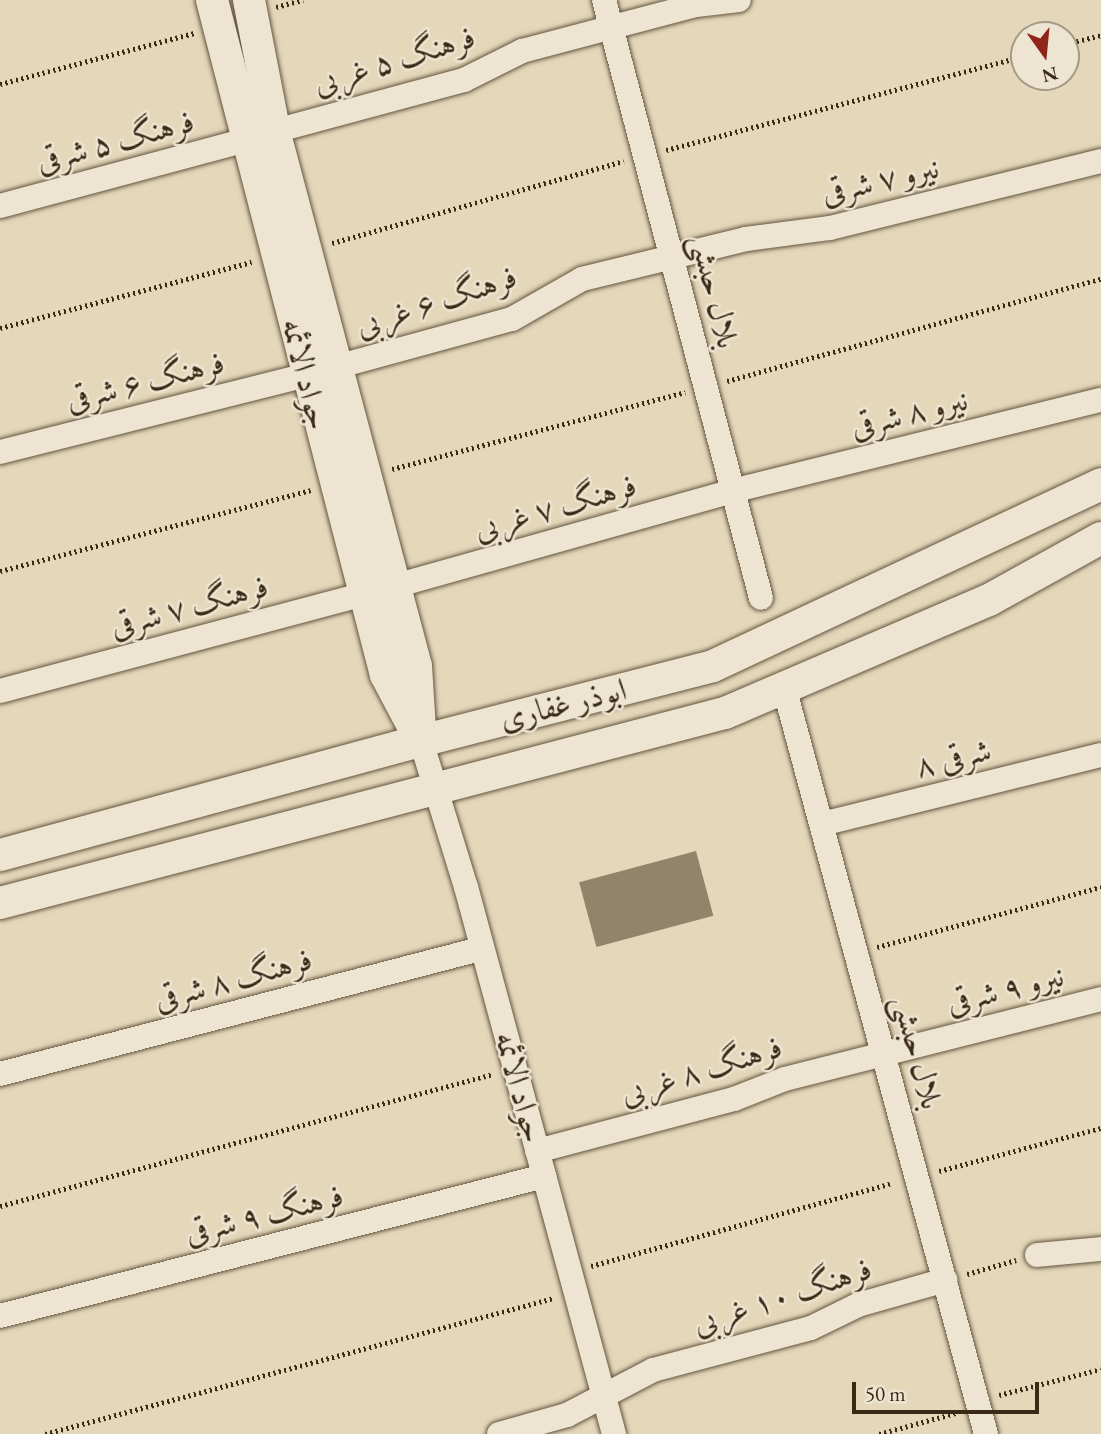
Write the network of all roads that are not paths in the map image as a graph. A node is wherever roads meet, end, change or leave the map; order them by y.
1 (248, 0) edge
2 (604, 0) edge
3 (738, 0) edge
4 (216, 13) edge
5 (612, 28) junction
6 (261, 136) junction
7 (1101, 162) edge
8 (0, 205) edge
9 (673, 258) junction
10 (337, 367) junction
11 (306, 374) junction
12 (1101, 400) edge
13 (0, 452) edge
14 (1101, 484) edge
15 (732, 491) junction
16 (1101, 538) edge
17 (395, 586) junction
18 (364, 595) junction
19 (761, 598) dead end
20 (785, 687) junction
21 (0, 691) edge
22 (421, 741) junction
23 (1101, 755) edge
24 (436, 790) junction
25 (821, 824) junction
26 (0, 855) edge
27 (0, 903) edge
28 (482, 948) junction
29 (1101, 999) edge
30 (883, 1053) junction
31 (0, 1074) edge
32 (537, 1151) junction
33 (544, 1176) junction
34 (1101, 1249) edge
35 (1037, 1255) road end
36 (945, 1280) junction
37 (0, 1316) edge
38 (603, 1395) junction
39 (499, 1434) edge
40 (614, 1434) edge
41 (986, 1434) edge

1 - 6 street, جواد الائمه
2 - 5 street, بلال حبشی
3 - 5 street, فرهنگ ۵ غربی
4 - 6 street, جواد الائمه
5 - 6 street, فرهنگ ۵ غربی
5 - 9 street, بلال حبشی
6 - 8 street, فرهنگ ۵ شرقی
6 - 10 street, جواد الائمه
6 - 11 street, جواد الائمه
7 - 9 street, نیرو ۷ شرقی
9 - 10 street, فرهنگ ۶ غربی
9 - 15 street, بلال حبشی
10 - 17 street, جواد الائمه
11 - 13 street, فرهنگ ۶ شرقی
11 - 18 street, جواد الائمه
12 - 15 street, نیرو ۸ شرقی
14 - 22 street, ابوذر غفاری
15 - 17 street, فرهنگ ۷ غربی
15 - 19 street, بلال حبشی
16 - 20 street, ابوذر غفاری
17 - 18 street, فرهنگ ۷ شرقی
17 - 22 street, جواد الائمه
18 - 21 street, فرهنگ ۷ شرقی
18 - 22 street, جواد الائمه
20 - 24 street, ابوذر غفاری
20 - 25 street, بلال حبشی
22 - 24 street, جواد الائمه
22 - 26 street, ابوذر غفاری
23 - 25 street, ۸ شرقی
24 - 27 street, ابوذر غفاری
24 - 28 street, جواد الائمه
25 - 30 street, بلال حبشی
28 - 31 street, فرهنگ ۸ شرقی
28 - 32 street, جواد الائمه
29 - 30 street, نیرو ۹ شرقی
30 - 32 street, فرهنگ ۸ غربی
30 - 36 street, بلال حبشی
32 - 33 street, جواد الائمه
33 - 37 street, فرهنگ ۹ شرقی
33 - 38 street, جواد الائمه
34 - 35 street
36 - 38 street, فرهنگ ۱۰ غربی
36 - 41 street, بلال حبشی
38 - 39 street, فرهنگ ۱۰ غربی
38 - 40 street, جواد الائمه

